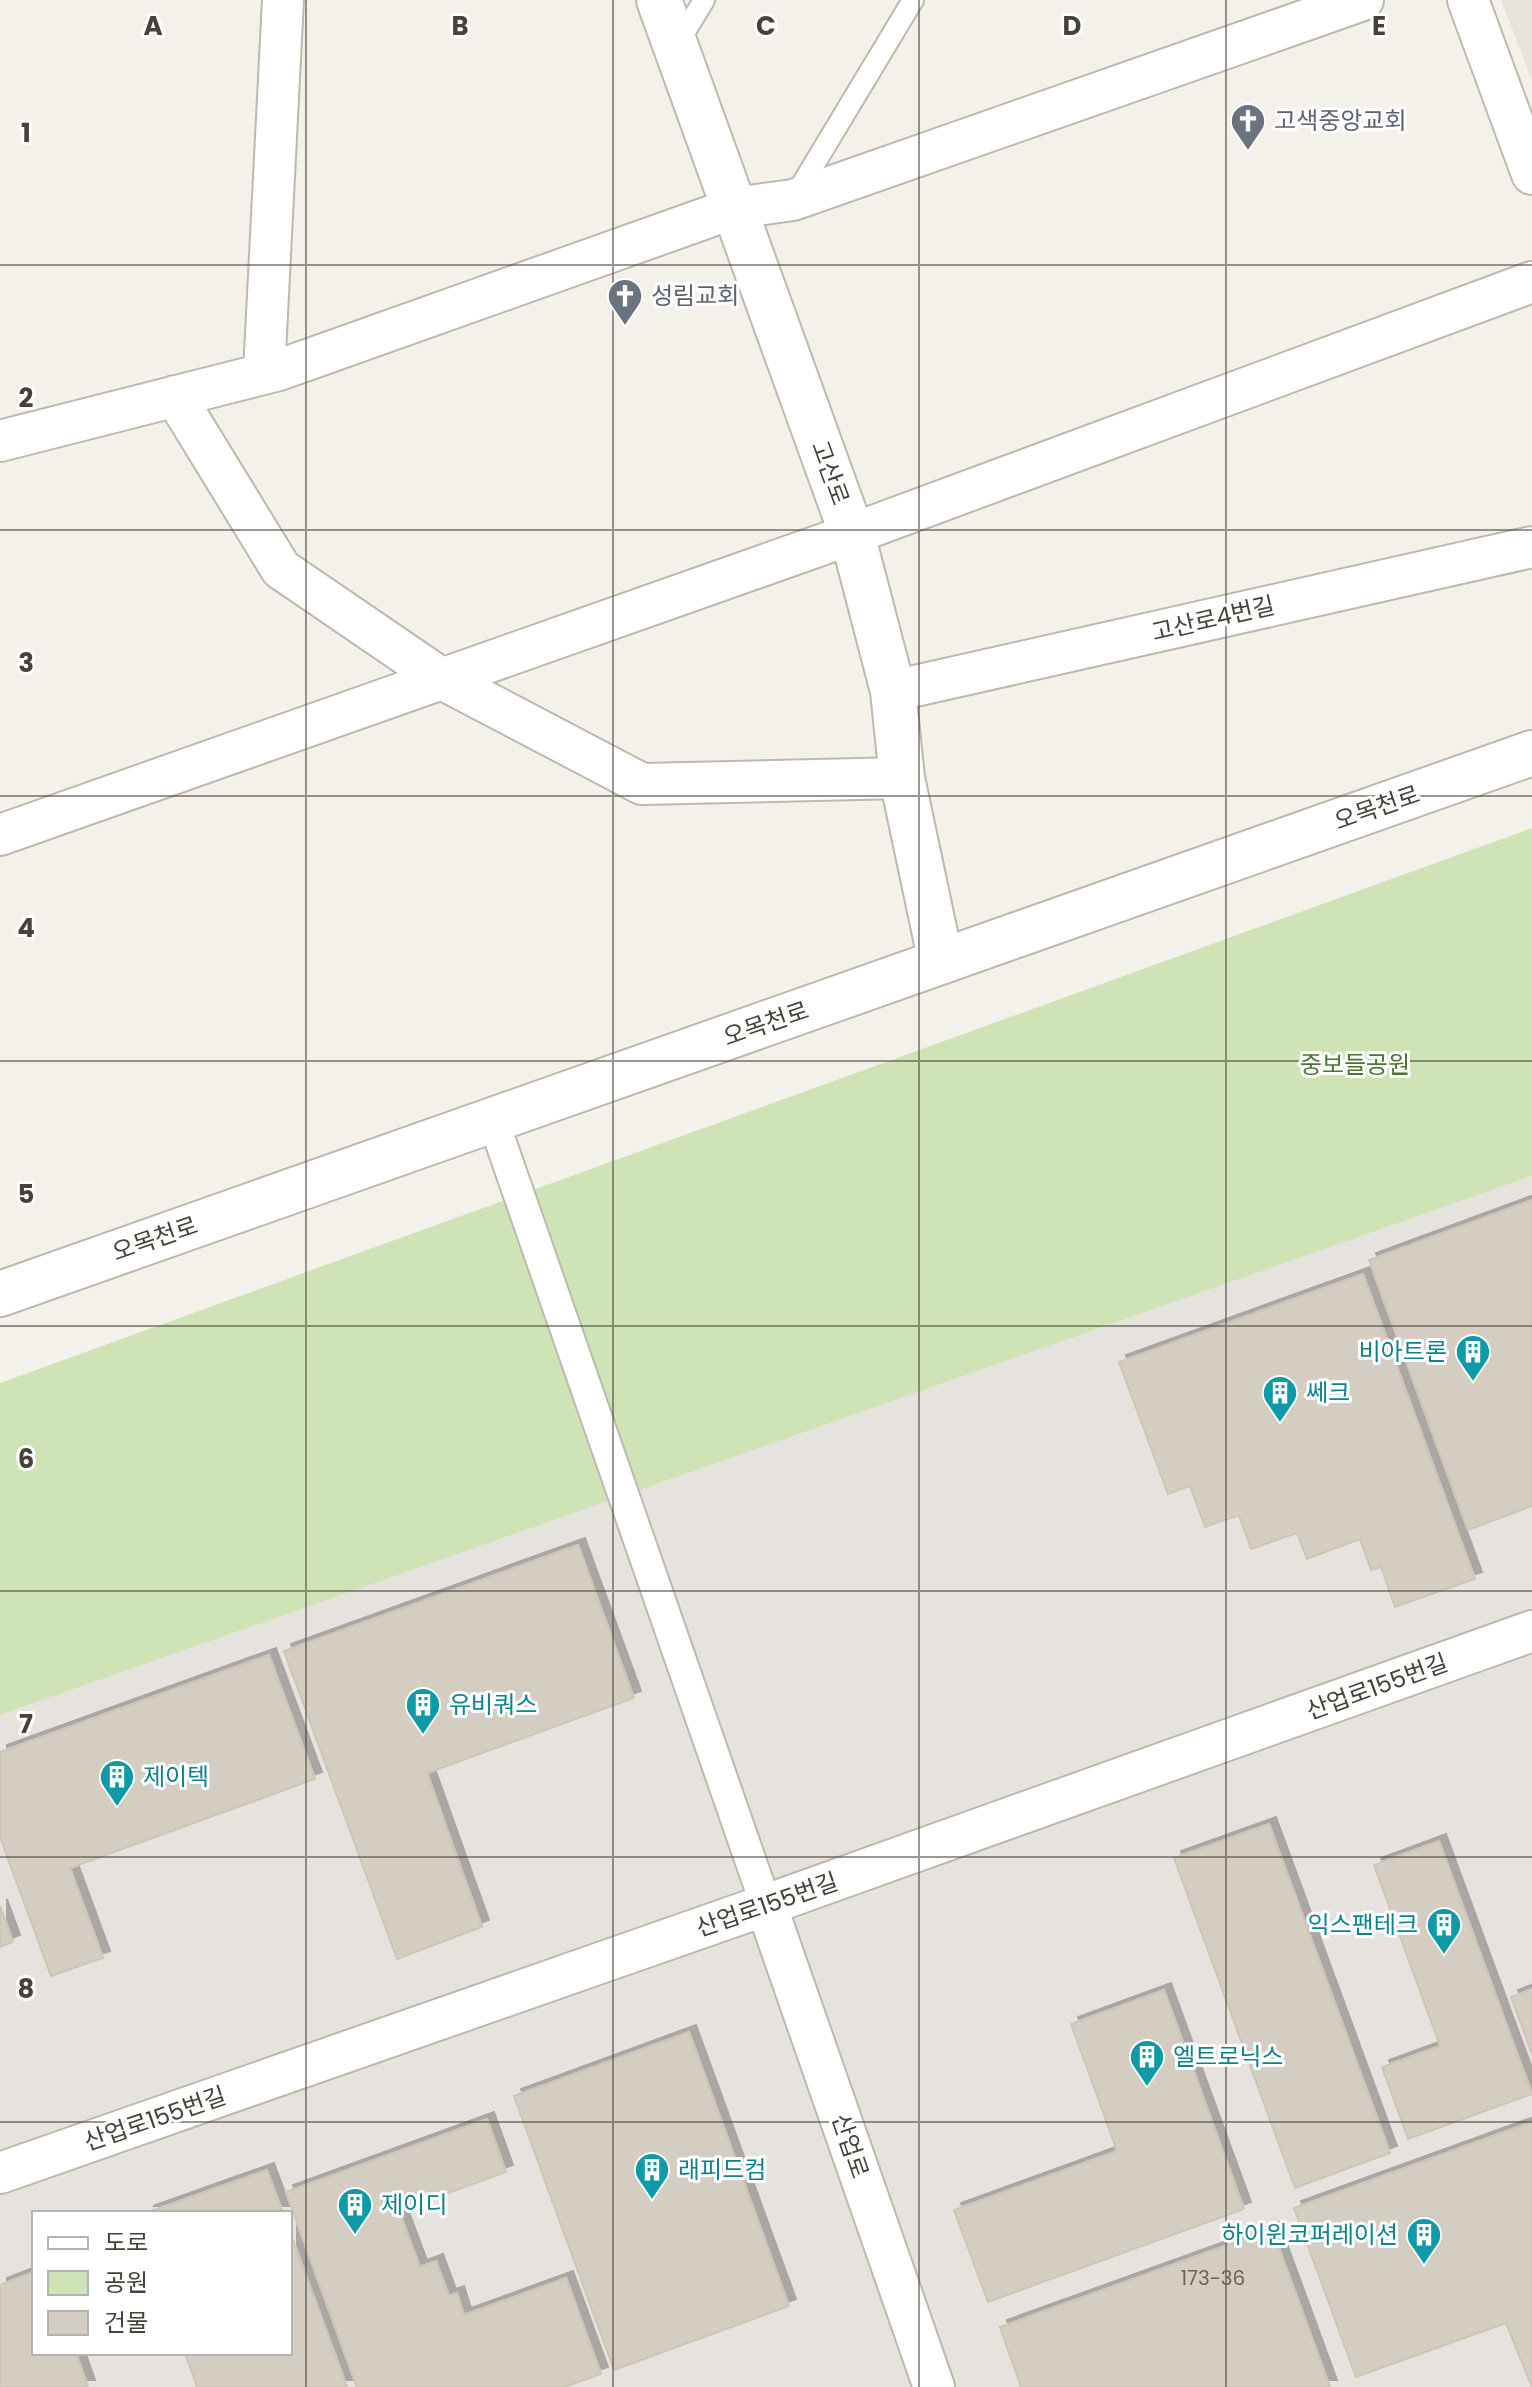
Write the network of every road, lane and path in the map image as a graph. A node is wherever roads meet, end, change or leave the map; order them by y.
1 (283, 0) edge
2 (659, 0) edge
3 (704, 0) edge
4 (913, 0) edge
5 (1363, 0) edge
6 (1468, 0) edge
7 (675, 46) junction
8 (1532, 174) edge
9 (793, 200) junction
10 (734, 208) junction
11 (1532, 282) edge
12 (264, 373) junction
13 (175, 396) junction
14 (0, 441) edge
15 (852, 534) junction
16 (1532, 547) edge
17 (442, 679) junction
18 (893, 691) junction
19 (1532, 753) edge
20 (902, 778) junction
21 (0, 835) edge
22 (941, 962) junction
23 (493, 1120) junction
24 (0, 1294) edge
25 (1532, 1631) edge
26 (766, 1905) junction
27 (0, 2173) edge
28 (934, 2387) edge

1 - 12 street
2 - 7 street, 고산로
3 - 7 lane
4 - 9 lane
5 - 9 street
6 - 8 street
7 - 10 street, 고산로
9 - 10 street
10 - 12 street
10 - 15 street, 고산로
11 - 15 street
12 - 13 street
13 - 14 street
13 - 17 street
15 - 17 street
15 - 18 street, 고산로
16 - 18 street, 고산로4번길
17 - 20 street
17 - 21 street
18 - 20 street, 고산로
19 - 22 street, 오목천로
20 - 22 street, 고산로
22 - 23 street, 오목천로
23 - 24 street, 오목천로
23 - 26 street
25 - 26 street, 산업로155번길
26 - 27 street, 산업로155번길
26 - 28 street, 산업로

